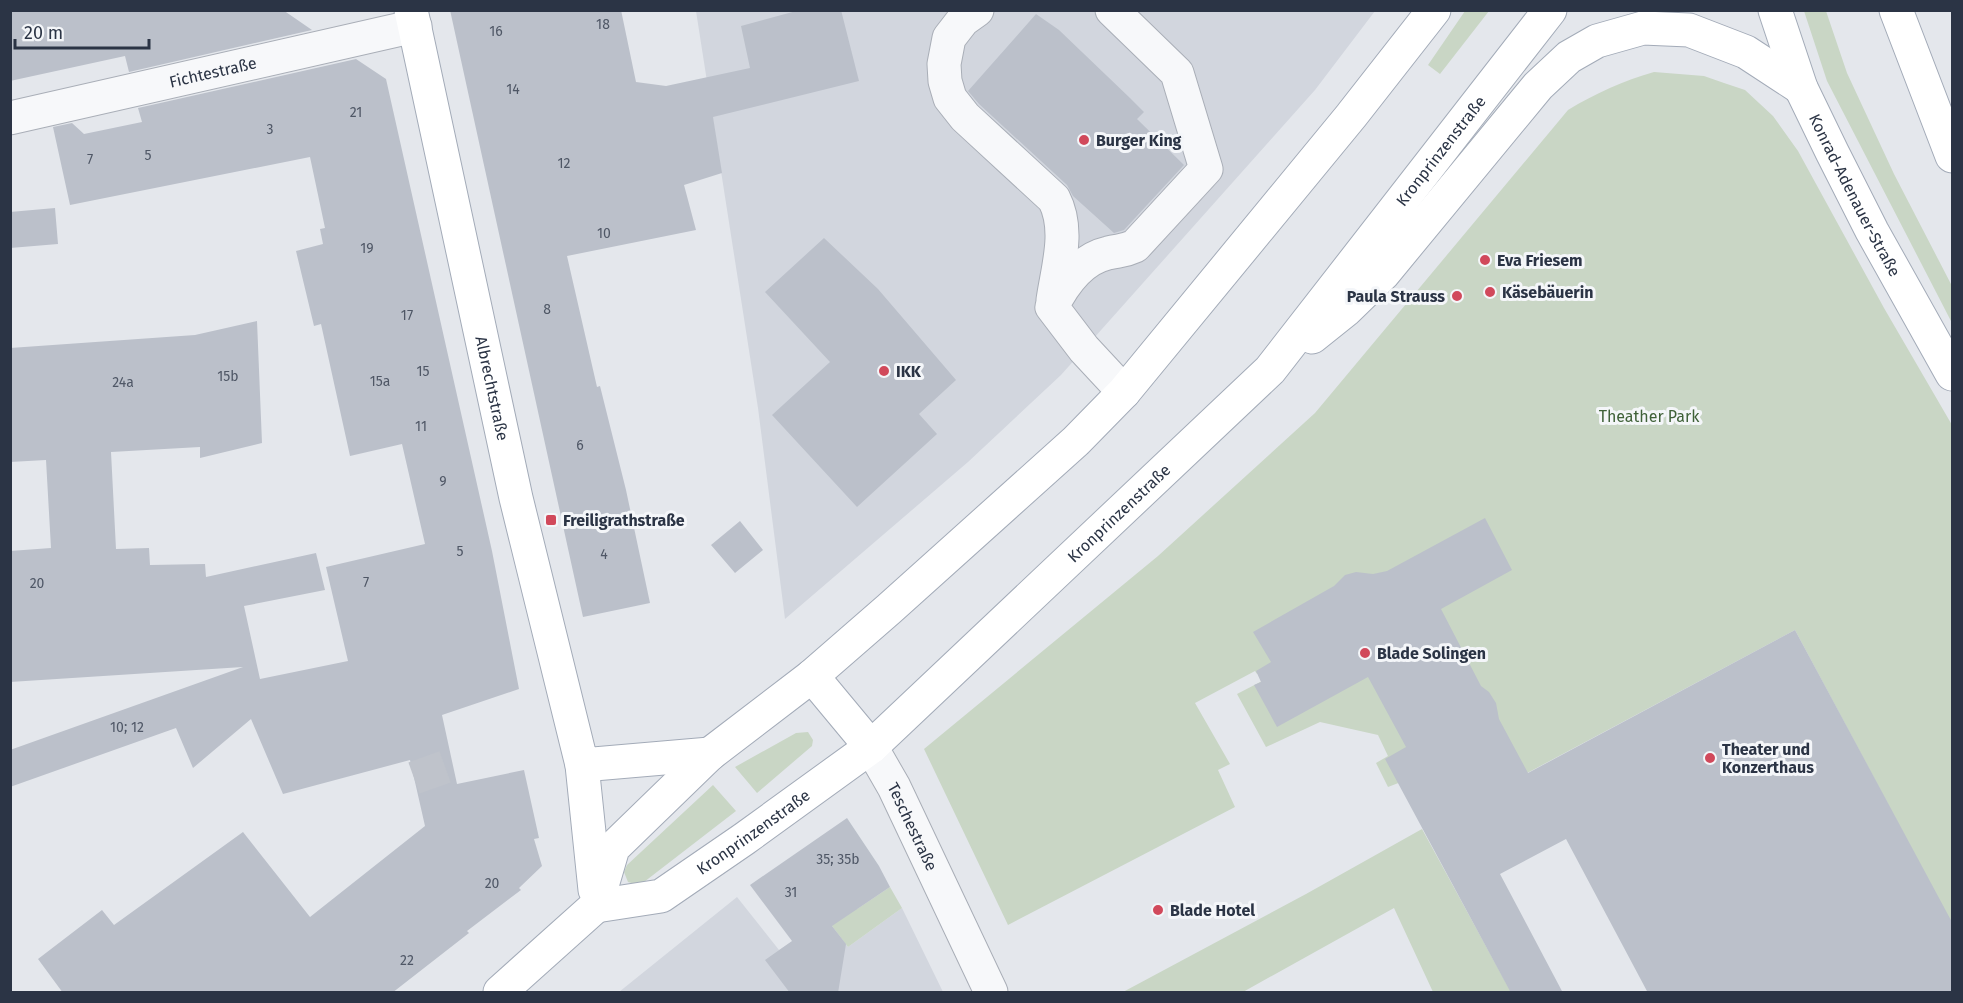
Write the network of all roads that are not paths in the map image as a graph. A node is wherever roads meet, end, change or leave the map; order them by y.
1 (977, 10) edge
2 (1112, 10) edge
3 (1434, 10) edge
4 (1550, 10) edge
5 (1775, 10) edge
6 (1896, 10) edge
7 (413, 18) edge
8 (1801, 88) junction
9 (10, 118) edge
10 (1953, 156) edge
11 (1052, 307) junction
12 (1270, 370) junction
13 (1953, 374) edge
14 (1124, 393) junction
15 (812, 676) junction
16 (871, 747) junction
17 (710, 754) junction
18 (582, 765) junction
19 (596, 906) junction
20 (500, 993) edge
21 (991, 993) edge

1 - 11 street
2 - 11 street
3 - 14 main road
4 - 12 main road, Kronprinzenstraße
5 - 8 main road, Konrad-Adenauer-Straße
6 - 10 main road
7 - 9 street, Fichtestraße
7 - 18 main road, Albrechtstraße
8 - 12 main road
8 - 13 main road, Konrad-Adenauer-Straße
11 - 14 street
12 - 16 main road, Kronprinzenstraße
14 - 15 main road
15 - 16 main road, Teschestraße
15 - 17 main road
16 - 19 main road, Kronprinzenstraße
16 - 21 street, Teschestraße
17 - 18 main road
17 - 19 main road
18 - 19 main road, Albrechtstraße
19 - 20 main road

